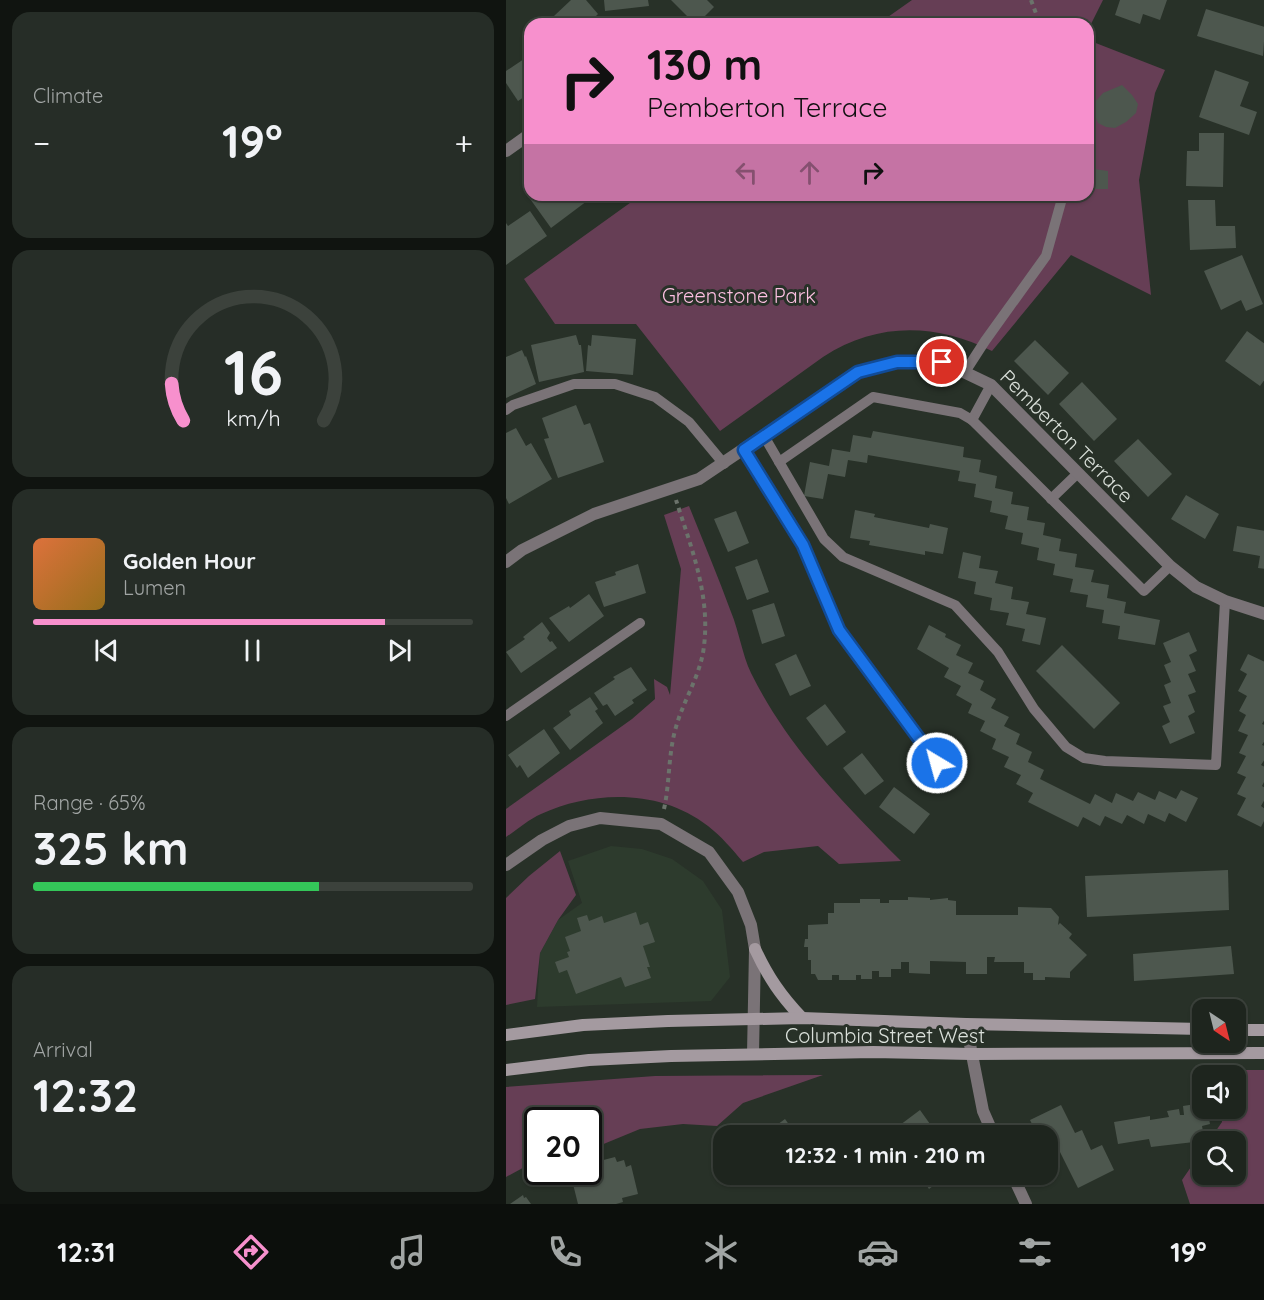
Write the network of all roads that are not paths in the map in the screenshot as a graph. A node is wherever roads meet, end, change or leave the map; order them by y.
1 (524, 138) edge
2 (506, 151) edge
3 (1061, 201) edge
4 (965, 372) junction
5 (990, 385) junction
6 (506, 410) edge
7 (972, 420) junction
8 (764, 436) junction
9 (744, 450) junction
10 (779, 462) junction
11 (724, 464) junction
12 (1078, 473) junction
13 (1051, 499) junction
14 (506, 562) edge
15 (1170, 566) junction
16 (1225, 601) junction
17 (1265, 614) edge
18 (640, 622) dead end
19 (506, 716) edge
20 (937, 763) dead end
21 (506, 865) edge
22 (755, 949) junction
23 (802, 1018) junction
24 (754, 1019) junction
25 (966, 1024) junction
26 (1192, 1029) edge
27 (1246, 1030) edge
28 (1265, 1030) edge
29 (506, 1035) edge
30 (1265, 1053) edge
31 (753, 1054) junction
32 (972, 1054) junction
33 (506, 1070) edge
34 (989, 1125) edge
35 (1017, 1185) edge
36 (1026, 1204) edge

1 - 2 street
3 - 4 lane
4 - 5 street, Pemberton Terrace
4 - 8 street, Pemberton Terrace
5 - 7 lane
5 - 12 street, Pemberton Terrace
6 - 11 lane
7 - 10 lane
7 - 13 lane
8 - 9 street, Pemberton Terrace
8 - 10 lane
9 - 11 street, Pemberton Terrace
9 - 20 lane
10 - 16 lane
11 - 14 street, Pemberton Terrace
12 - 13 lane
12 - 15 street, Pemberton Terrace
13 - 15 lane
15 - 16 street, Pemberton Terrace
16 - 17 street, Pemberton Terrace
18 - 19 lane
21 - 22 street
22 - 23 main road
22 - 24 street
23 - 24 main road, Columbia Street West
23 - 25 main road, Columbia Street West
24 - 29 main road, Columbia Street West
24 - 31 street
25 - 26 main road, Columbia Street West
25 - 32 street
27 - 28 main road
30 - 32 main road, Columbia Street West
31 - 32 main road, Columbia Street West
31 - 33 main road, Columbia Street West
32 - 34 street
35 - 36 street

